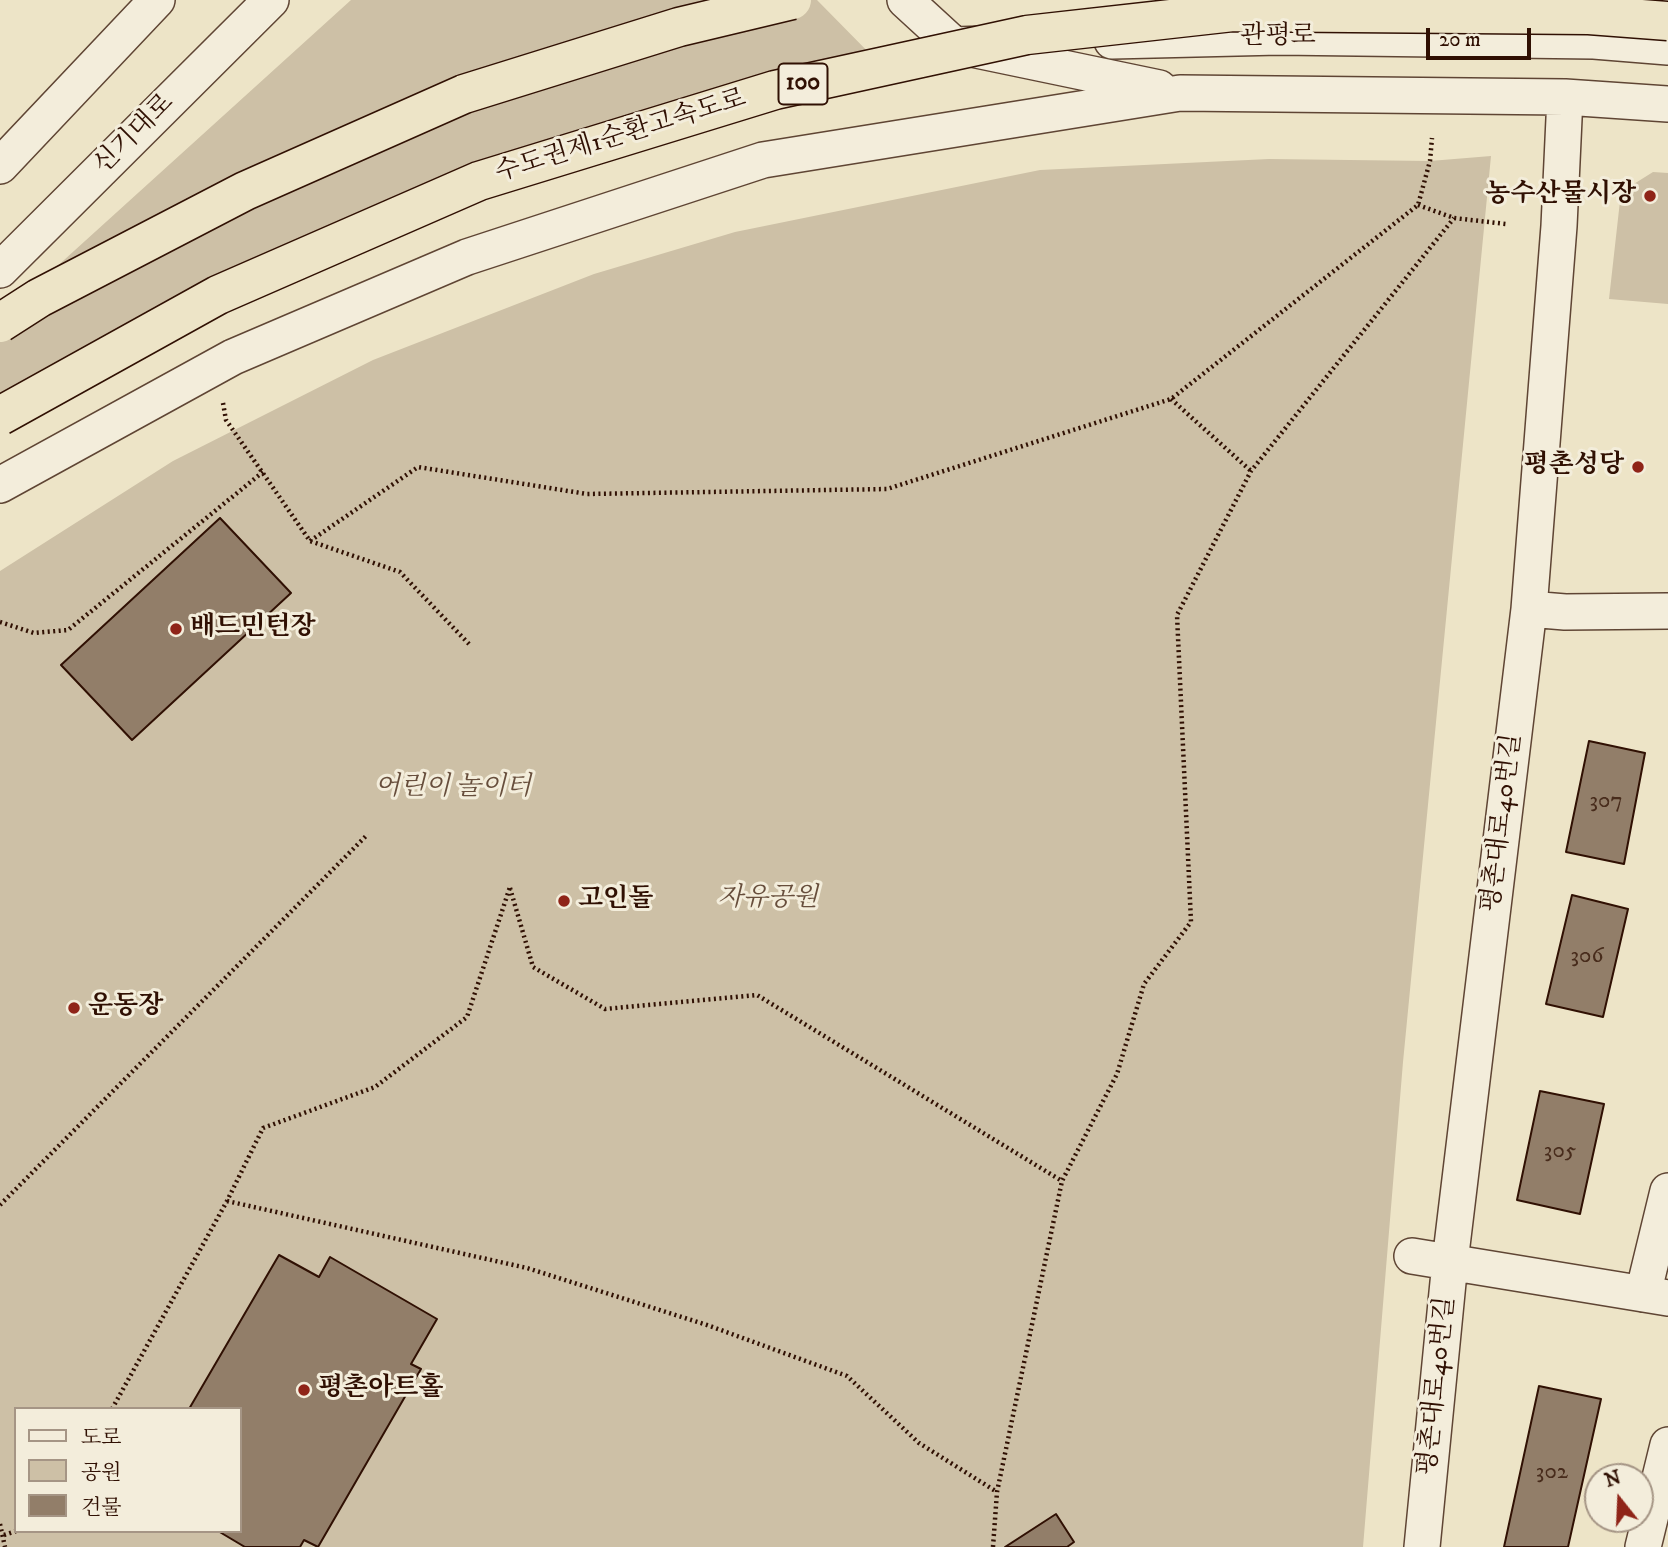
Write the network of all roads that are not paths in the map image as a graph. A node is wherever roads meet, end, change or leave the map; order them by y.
1 (157, 0) edge
2 (271, 0) edge
3 (792, 0) edge
4 (905, 0) edge
5 (1668, 21) edge
6 (954, 45) junction
7 (1668, 47) edge
8 (1180, 93) junction
9 (1565, 96) junction
10 (1668, 104) edge
11 (0, 149) edge
12 (0, 166) edge
13 (0, 270) edge
14 (0, 323) edge
15 (0, 416) edge
16 (0, 433) edge
17 (0, 485) edge
18 (1529, 609) junction
19 (1668, 611) edge
20 (1668, 1191) edge
21 (1412, 1256) dead end
22 (1450, 1262) junction
23 (1655, 1296) edge
24 (1667, 1453) edge
25 (1422, 1547) edge
26 (1643, 1547) edge

1 - 11 street
1 - 12 street
2 - 13 street, 신기대로
3 - 14 highway, bridge
4 - 6 street
5 - 15 highway, 수도권제1순환고속도로 / 100, bridge
6 - 7 street, 관평로
6 - 8 street
6 - 16 street
8 - 9 street
8 - 17 street
9 - 10 street
9 - 18 street, 평촌대로40번길
18 - 19 street
18 - 22 street, 평촌대로40번길
20 - 23 street
21 - 22 street
22 - 23 street
22 - 25 street, 평촌대로40번길
24 - 26 street

